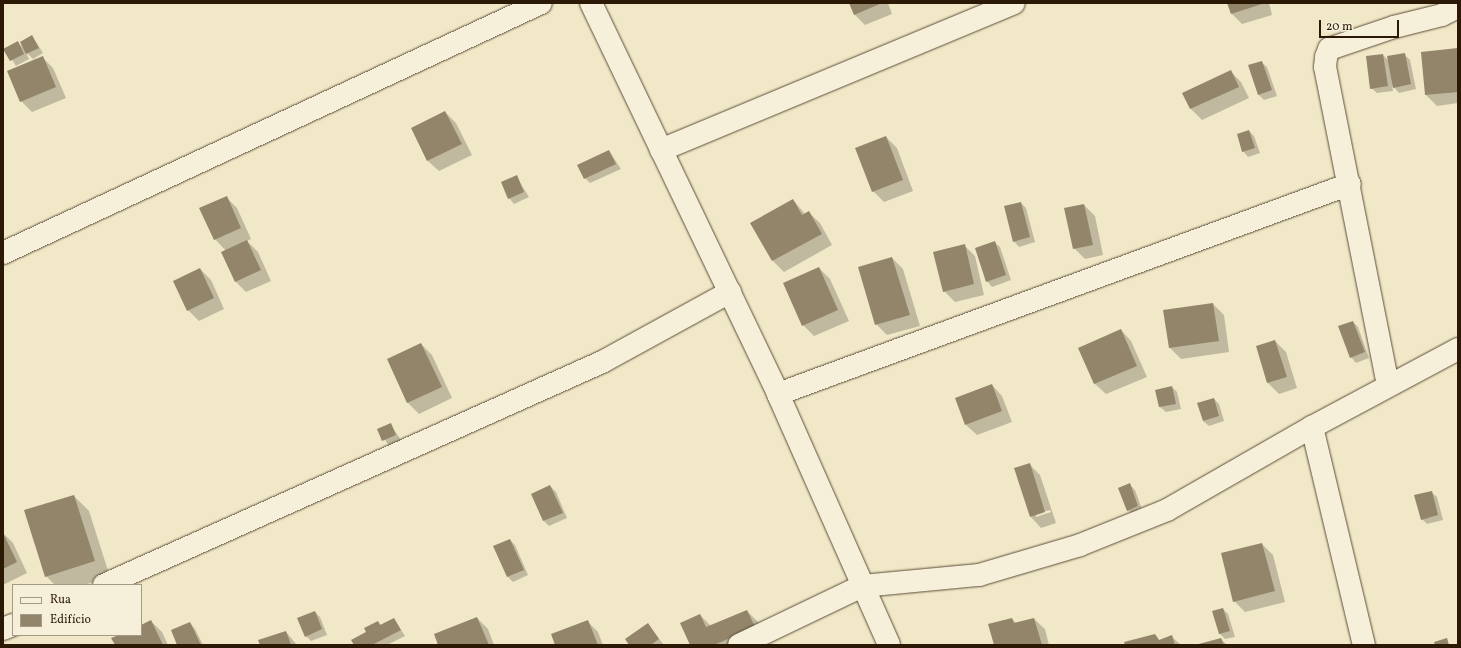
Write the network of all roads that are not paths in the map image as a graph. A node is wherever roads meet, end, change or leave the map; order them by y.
1 (541, 3) edge
2 (591, 3) edge
3 (1014, 3) edge
4 (1458, 7) edge
5 (661, 150) junction
6 (1350, 184) junction
7 (3, 253) edge
8 (730, 292) junction
9 (1458, 349) edge
10 (1388, 385) junction
11 (778, 394) junction
12 (1312, 426) junction
13 (106, 584) edge
14 (862, 586) junction
15 (739, 645) edge
16 (889, 645) edge
17 (1364, 645) edge

1 - 7 street
2 - 5 street
3 - 5 street
4 - 6 street
5 - 8 street
6 - 10 street
6 - 11 street
8 - 11 street
8 - 13 street
9 - 10 street
10 - 12 street
11 - 14 street
12 - 14 street
12 - 17 street
14 - 15 street
14 - 16 street

